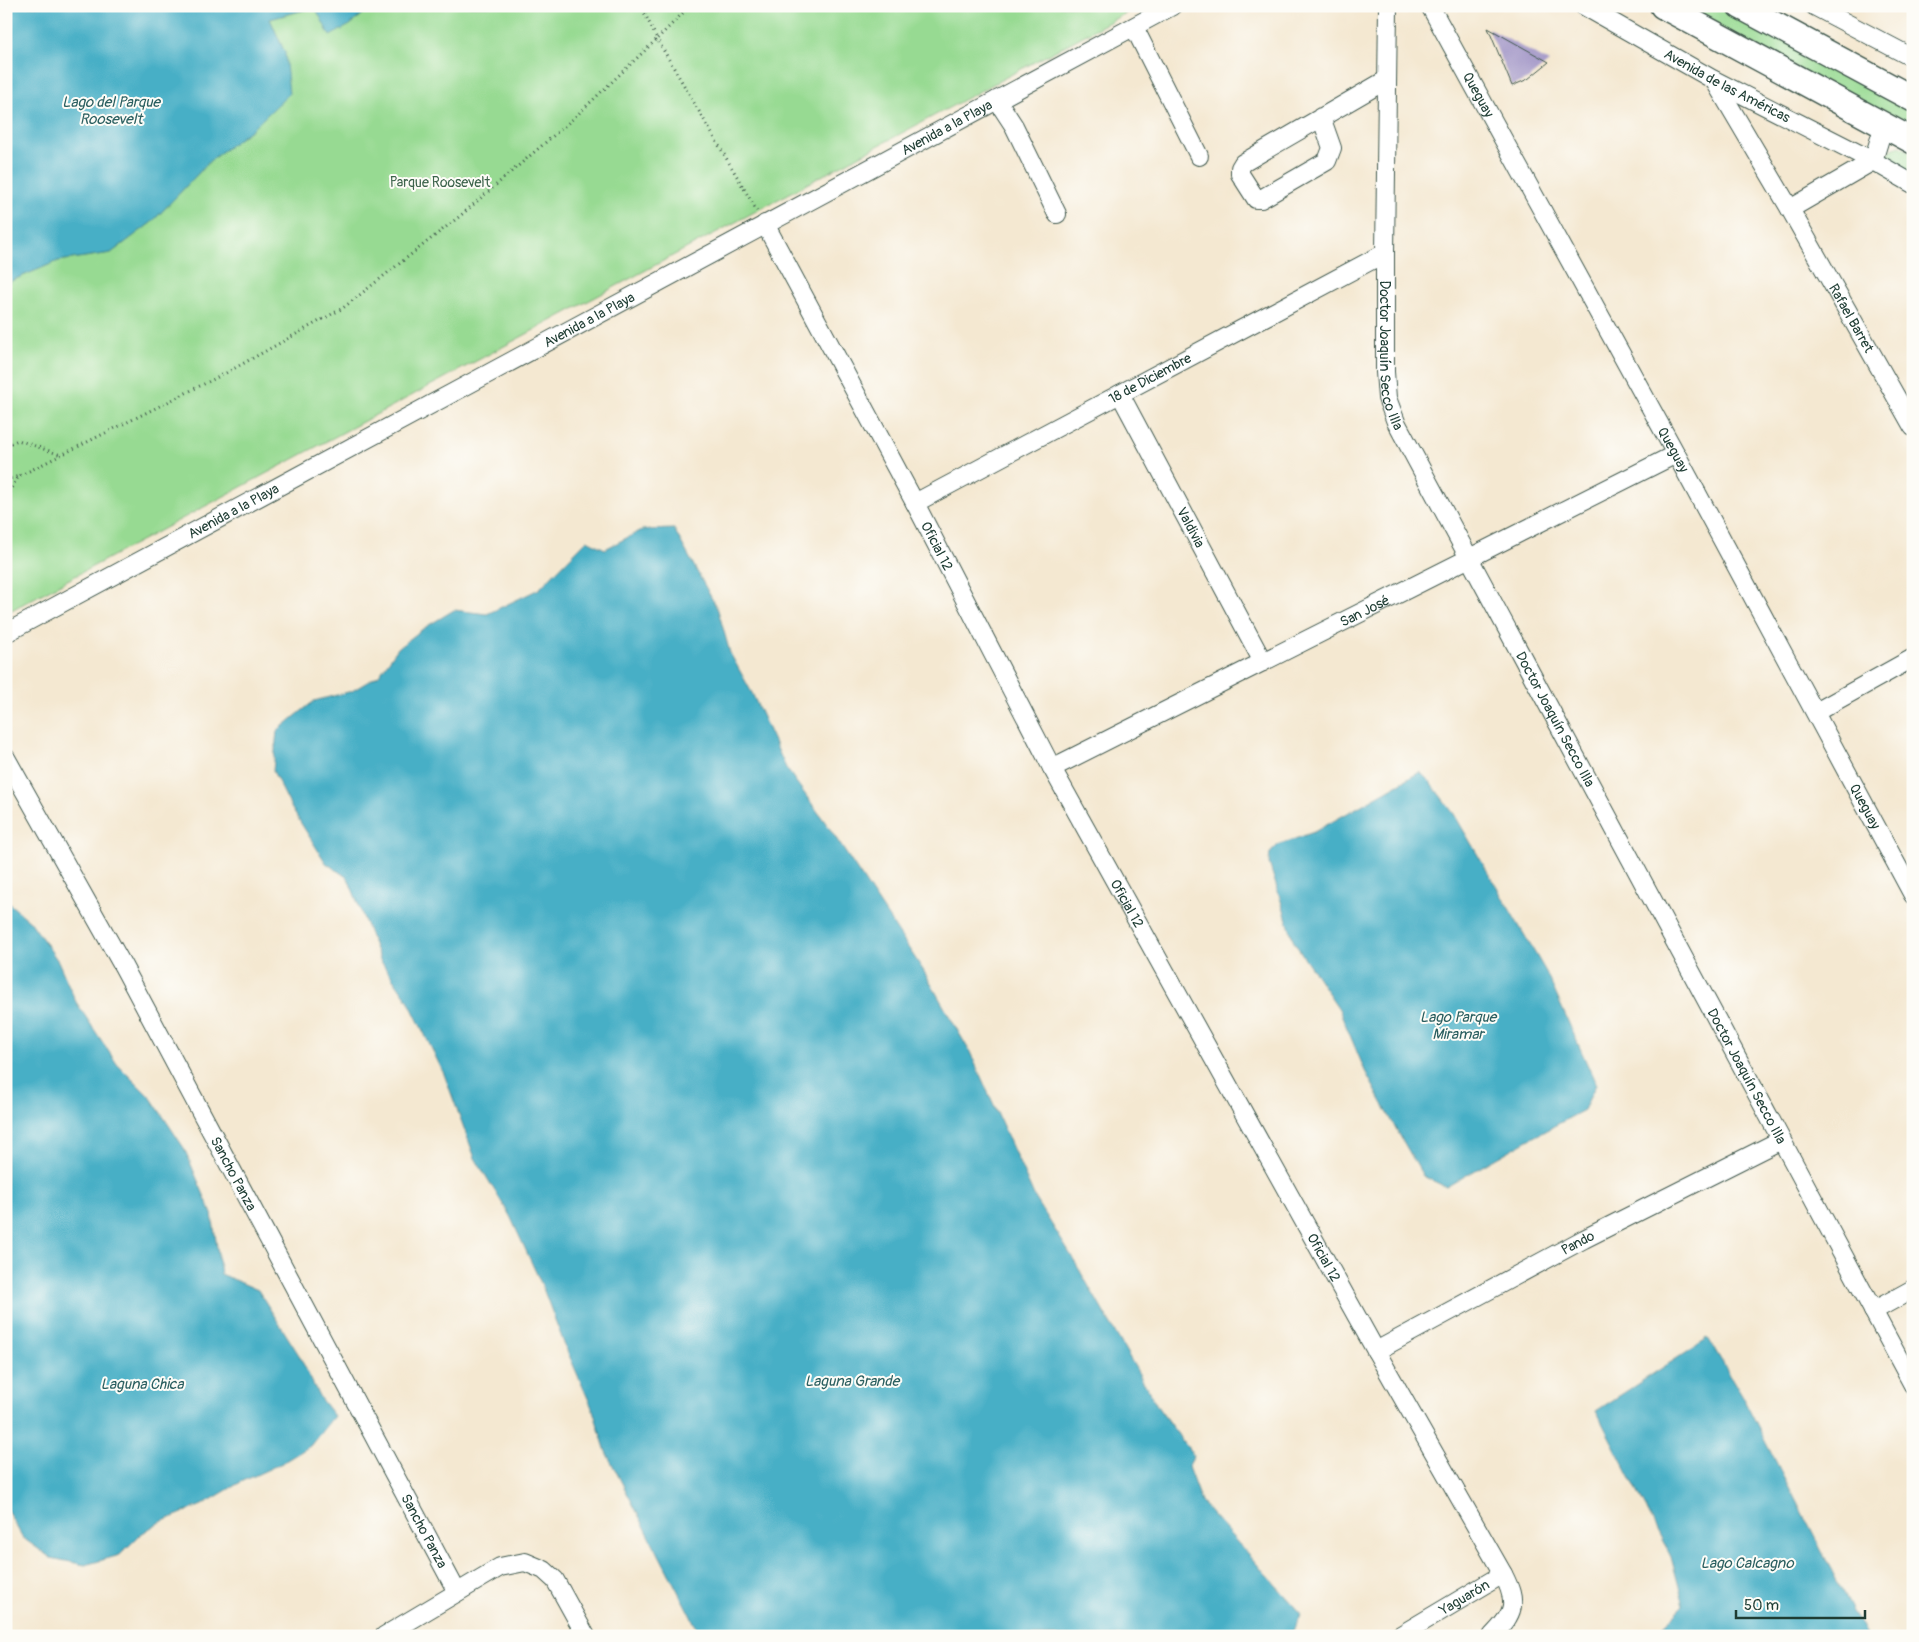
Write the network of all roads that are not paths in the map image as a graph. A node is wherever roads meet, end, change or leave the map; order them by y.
1 (1172, 6) edge
2 (1388, 6) edge
3 (1430, 6) edge
4 (1584, 6) edge
5 (1663, 6) edge
6 (1740, 6) edge
7 (1814, 6) edge
8 (1134, 27) junction
9 (1913, 58) edge
10 (1386, 80) junction
11 (1714, 80) junction
12 (1913, 99) edge
13 (997, 100) junction
14 (1321, 118) junction
15 (1884, 125) junction
16 (1913, 141) edge
17 (1199, 156) dead end
18 (1873, 161) junction
19 (1913, 184) edge
20 (1790, 208) junction
21 (1057, 214) dead end
22 (765, 224) junction
23 (1384, 253) junction
24 (1120, 394) junction
25 (1913, 427) edge
26 (1676, 454) junction
27 (915, 503) junction
28 (1470, 558) junction
29 (6, 633) edge
30 (1913, 658) edge
31 (1263, 662) junction
32 (1816, 712) junction
33 (6, 758) edge
34 (1052, 768) junction
35 (1913, 895) edge
36 (1781, 1140) junction
37 (1913, 1289) edge
38 (1873, 1311) junction
39 (1376, 1351) junction
40 (1913, 1385) edge
41 (1503, 1574) junction
42 (457, 1592) junction
43 (384, 1636) edge
44 (586, 1636) edge
45 (1399, 1636) edge
46 (1492, 1636) edge

1 - 8 street, Avenida a la Playa
2 - 10 street, Doctor Joaquín Secco Illa
3 - 26 street, Queguay
4 - 11 street, Avenida de las Américas
5 - 15 highway
6 - 12 highway
7 - 9 street
8 - 13 street, Avenida a la Playa
8 - 17 street
10 - 14 street
10 - 23 street, Doctor Joaquín Secco Illa
11 - 18 street, Avenida de las Américas
11 - 20 street, Rafael Barret
13 - 21 street
13 - 22 street, Avenida a la Playa
14 - 14 street
15 - 16 highway
15 - 18 street
18 - 19 street, Avenida de las Américas
18 - 20 street
20 - 25 street, Rafael Barret
22 - 27 street, Oficial 12
22 - 29 street, Avenida a la Playa
23 - 24 street, 18 de Diciembre
23 - 28 street, Doctor Joaquín Secco Illa
24 - 27 street, 18 de Diciembre
24 - 31 street, Valdivia
26 - 28 street, San José
26 - 32 street, Queguay
27 - 34 street, Oficial 12
28 - 31 street, San José
28 - 36 street, Doctor Joaquín Secco Illa
30 - 32 street
31 - 34 street, San José
32 - 35 street, Queguay
33 - 42 street, Sancho Panza
34 - 39 street, Oficial 12
36 - 38 street, Doctor Joaquín Secco Illa
36 - 39 street, Pando
37 - 38 street
38 - 40 street, Doctor Joaquín Secco Illa
39 - 41 street, Oficial 12
41 - 45 street, Yaguarón
41 - 46 street, Oficial 12
42 - 43 street
42 - 44 street

